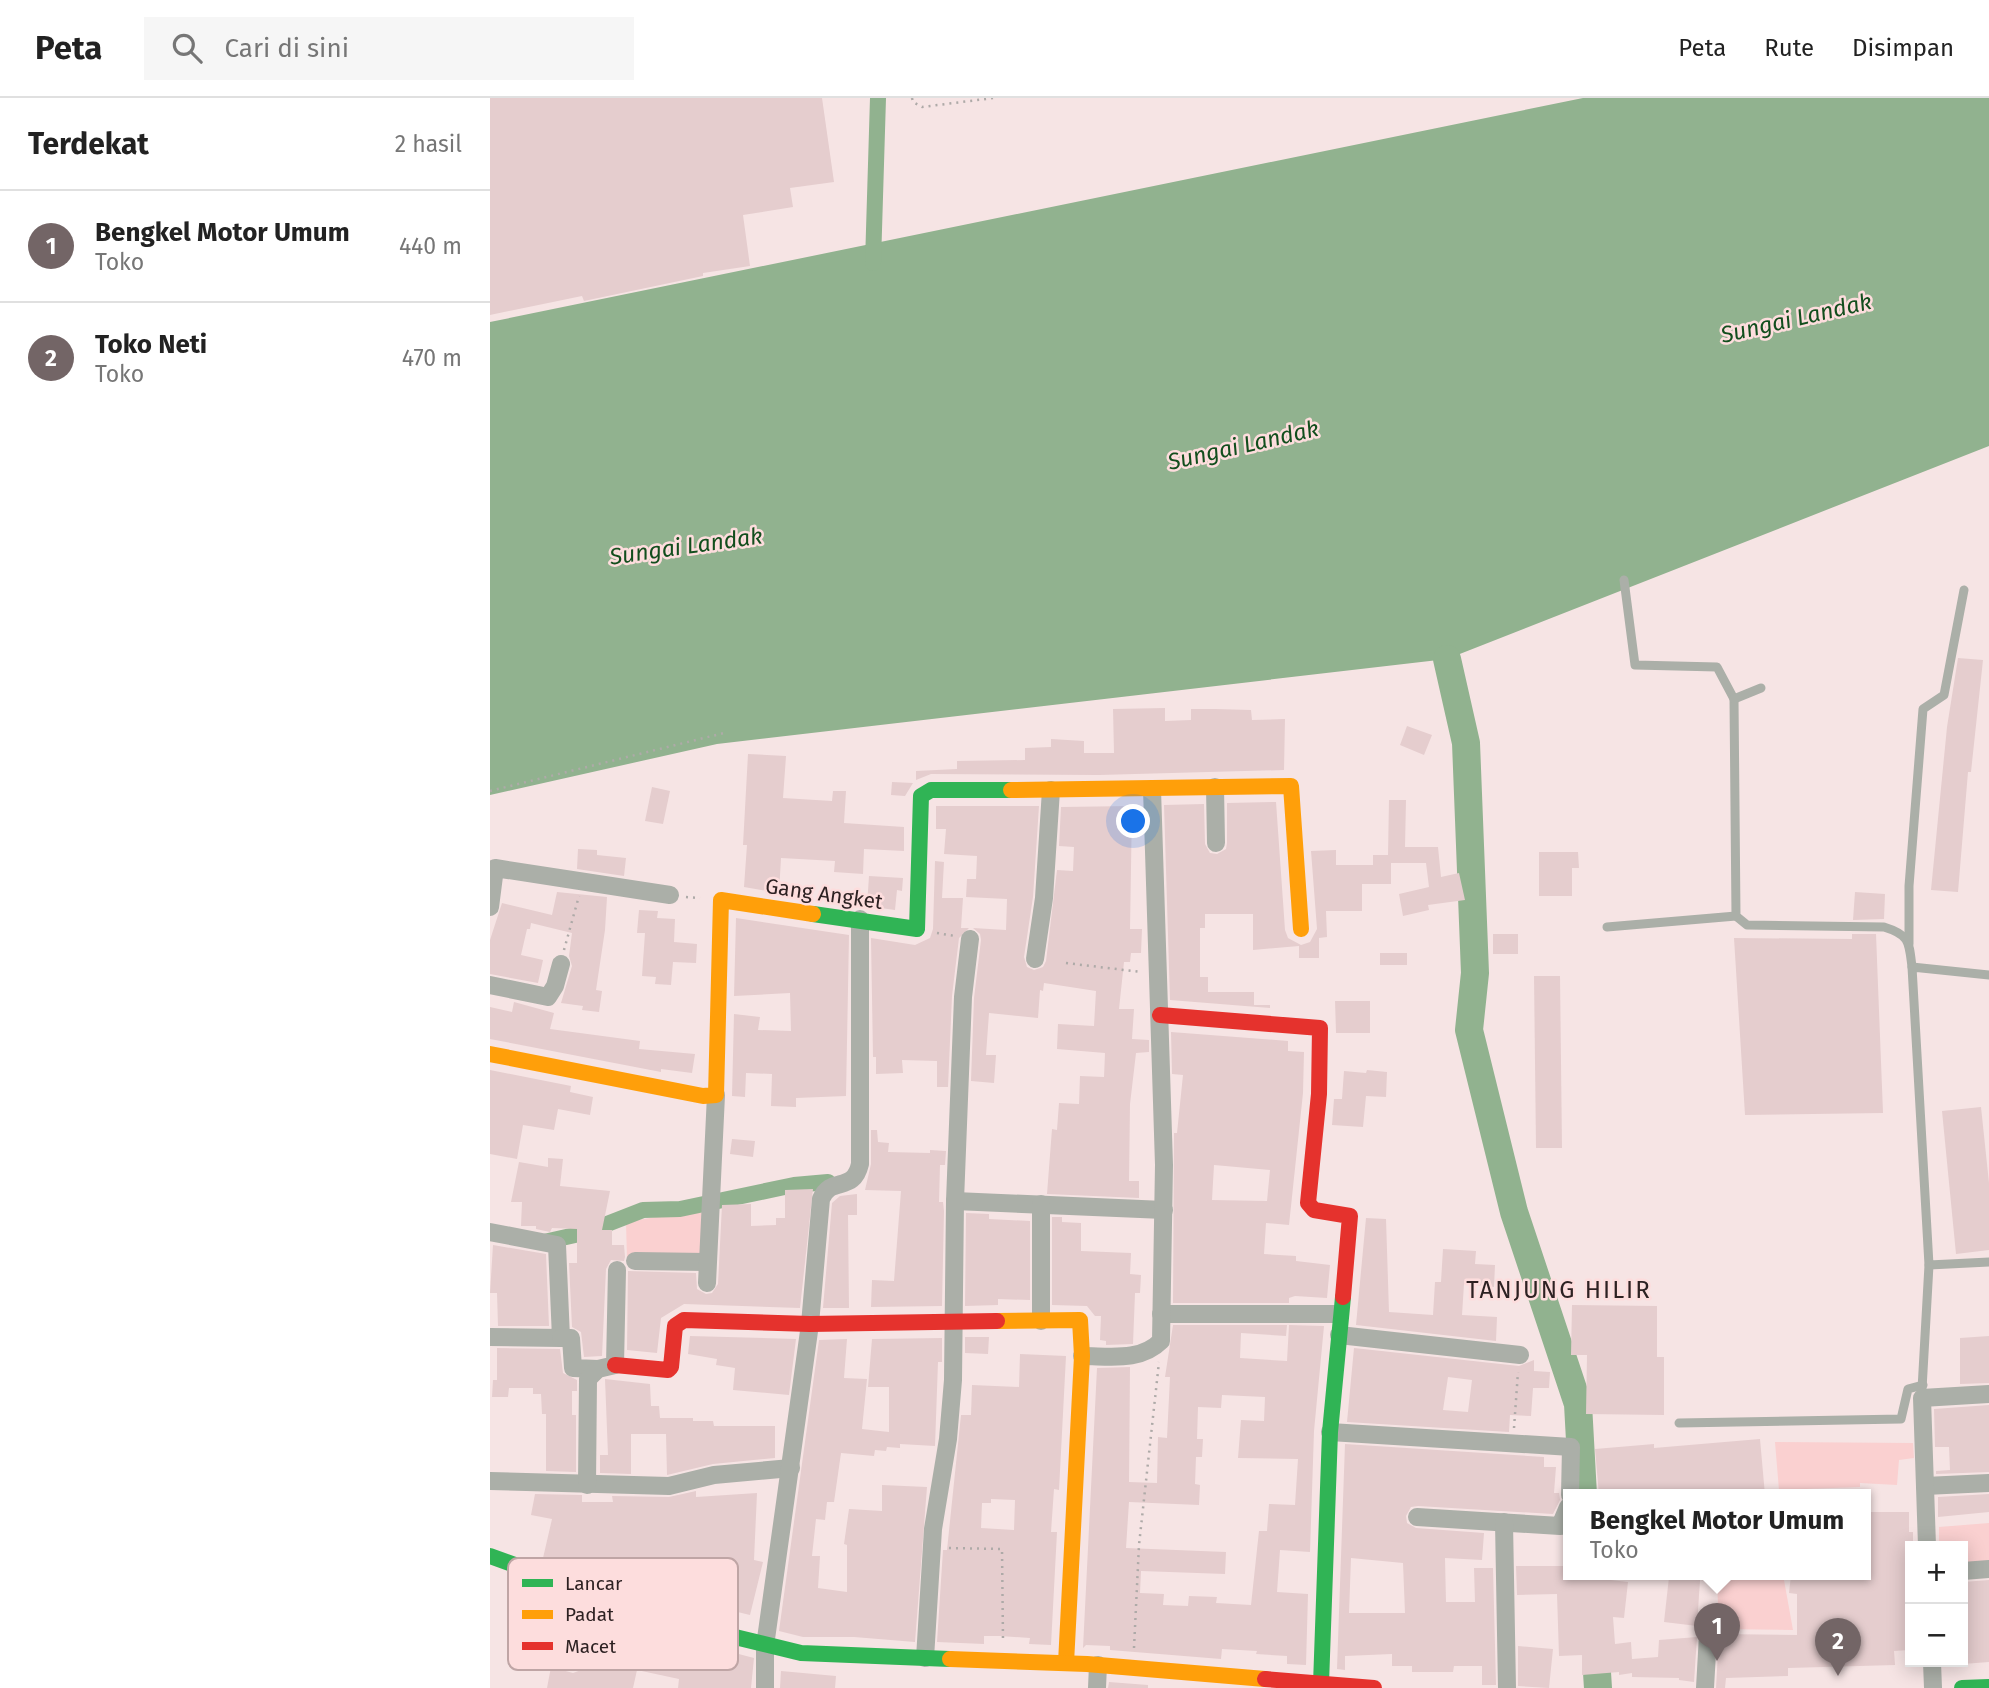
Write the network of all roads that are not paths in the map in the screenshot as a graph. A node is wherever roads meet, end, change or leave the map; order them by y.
1 (1624, 580) dead end
2 (1964, 590) dead end
3 (1761, 688) dead end
4 (1734, 699) junction
5 (1215, 787) junction
6 (1152, 789) junction
7 (1051, 790) junction
8 (1216, 844) dead end
9 (670, 895) dead end
10 (490, 907) edge
11 (1736, 916) junction
12 (860, 919) junction
13 (1606, 927) dead end
14 (1301, 929) dead end
15 (970, 939) road end
16 (1909, 944) junction
17 (1035, 959) dead end
18 (561, 964) road end
19 (1912, 967) junction
20 (1989, 975) edge
21 (490, 985) edge
22 (1160, 1015) junction
23 (490, 1054) edge
24 (716, 1095) junction
25 (955, 1201) junction
26 (1041, 1204) junction
27 (1164, 1210) junction
28 (490, 1232) edge
29 (635, 1262) dead end
30 (706, 1262) junction
31 (1989, 1262) edge
32 (1928, 1265) junction
33 (617, 1269) dead end
34 (707, 1283) dead end
35 (1161, 1314) junction
36 (1338, 1314) junction
37 (1041, 1321) junction
38 (954, 1323) junction
39 (810, 1324) junction
40 (1339, 1335) junction
41 (490, 1337) edge
42 (561, 1338) junction
43 (1520, 1354) road end
44 (1082, 1356) junction
45 (607, 1367) junction
46 (1922, 1392) junction
47 (1989, 1394) edge
48 (1679, 1423) dead end
49 (1330, 1432) junction
50 (791, 1468) junction
51 (490, 1481) edge
52 (1989, 1483) edge
53 (587, 1485) junction
54 (1925, 1486) junction
55 (1570, 1489) edge
56 (1417, 1517) dead end
57 (1563, 1519) edge
58 (1504, 1522) junction
59 (1927, 1541) edge
60 (490, 1556) edge
61 (508, 1562) edge
62 (1989, 1569) edge
63 (1968, 1570) edge
64 (1708, 1635) dead end
65 (738, 1639) edge
66 (765, 1646) junction
67 (925, 1658) junction
68 (1066, 1663) junction
69 (1098, 1665) junction
70 (1932, 1667) edge
71 (1321, 1684) junction
72 (1989, 1687) edge
73 (765, 1688) edge
74 (1097, 1688) edge
75 (1374, 1688) edge
76 (1507, 1688) edge
77 (1705, 1688) edge
78 (1933, 1688) edge
79 (1962, 1688) edge

1 - 4 lane
2 - 16 lane
3 - 4 lane
4 - 11 lane
5 - 6 street
5 - 8 street
5 - 14 street
6 - 7 street
6 - 22 street
7 - 12 street, Gang Angket
7 - 17 street
9 - 10 street
11 - 13 lane
11 - 16 lane
12 - 24 street, Gang Angket
12 - 39 street
15 - 25 street
16 - 19 lane
18 - 21 street
19 - 20 lane
19 - 32 lane
22 - 27 street
22 - 36 street
23 - 24 street
24 - 30 street
25 - 26 street
25 - 38 street
26 - 27 street
26 - 37 street
27 - 35 street
28 - 42 street
29 - 30 street
30 - 34 street
31 - 32 lane
32 - 46 lane
33 - 45 street
35 - 36 street
35 - 44 street
36 - 40 street
37 - 38 street
37 - 44 street
38 - 39 street
38 - 67 street
39 - 45 street
39 - 50 street
40 - 43 street
40 - 49 street
41 - 42 street
42 - 45 street
44 - 68 street
45 - 53 street
46 - 47 street
46 - 48 lane
46 - 54 street
49 - 55 street
49 - 71 street
50 - 53 street
50 - 66 street
51 - 53 street
52 - 54 street
54 - 59 street
56 - 58 street
57 - 58 street
58 - 76 street
60 - 61 street
62 - 63 street
64 - 77 street
65 - 66 street
66 - 67 street
66 - 73 street
67 - 68 street
68 - 69 street
69 - 71 street
69 - 74 street
70 - 78 street
71 - 75 street
72 - 79 street

